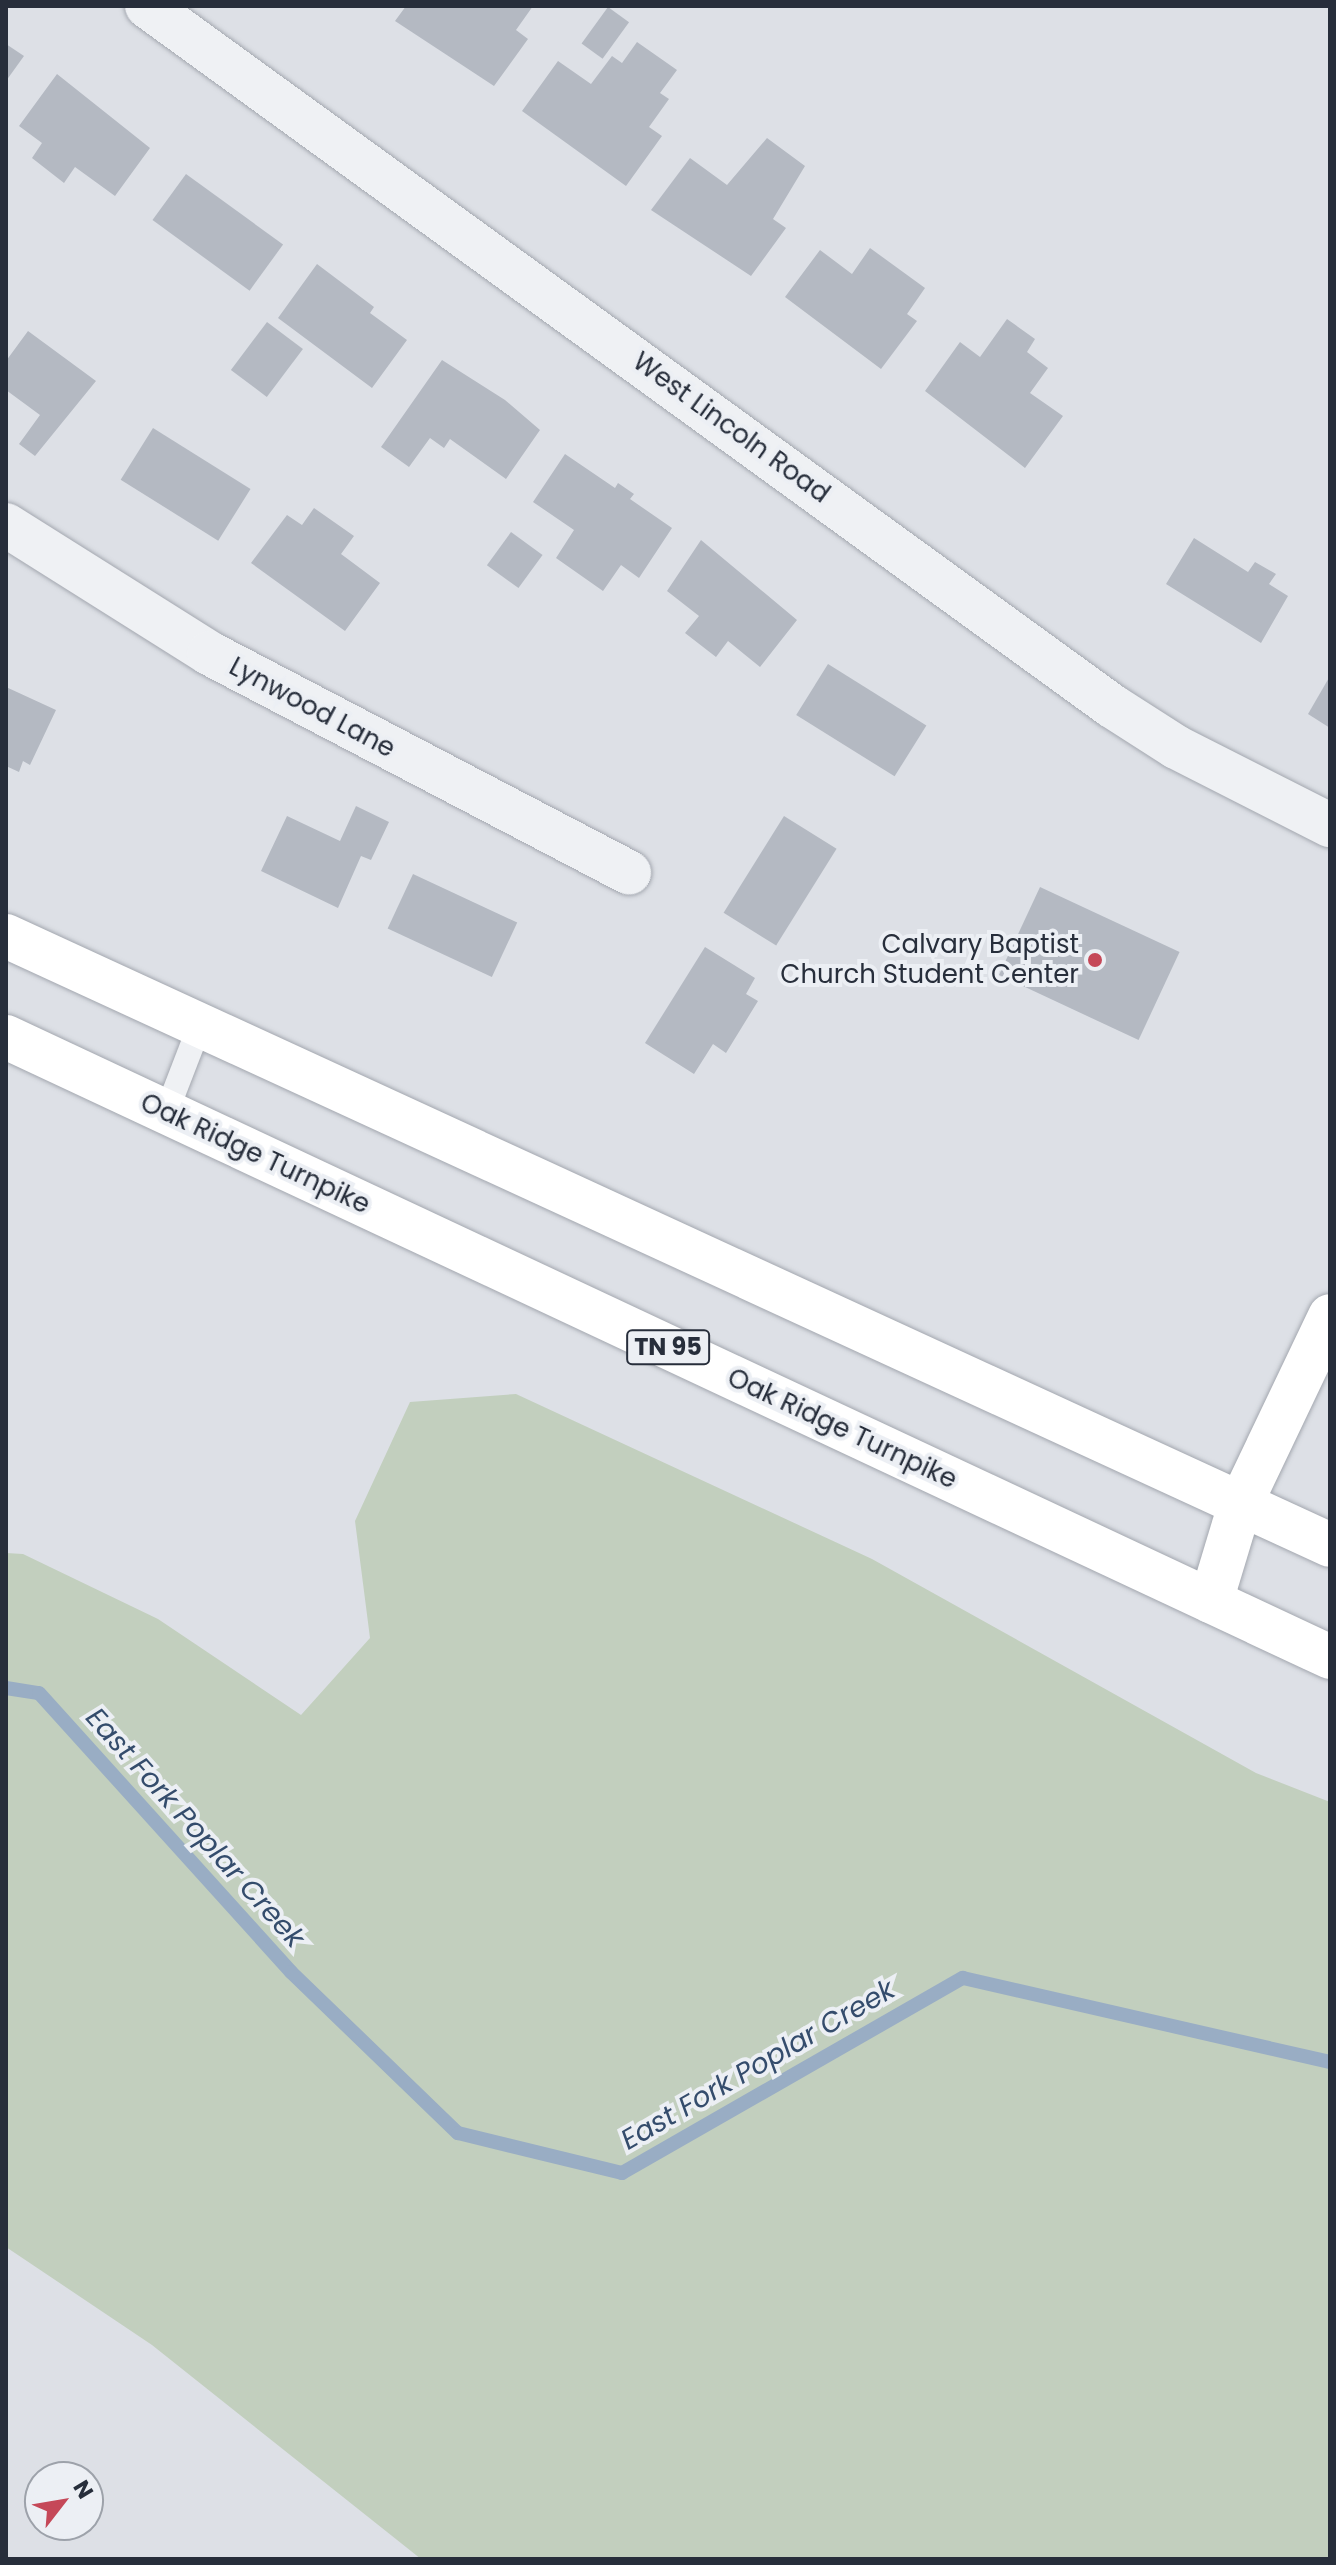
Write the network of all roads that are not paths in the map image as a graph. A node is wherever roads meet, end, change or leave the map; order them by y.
1 (147, 6) edge
2 (6, 525) edge
3 (1330, 825) edge
4 (629, 873) dead end
5 (6, 936) edge
6 (200, 1025) junction
7 (6, 1037) edge
8 (166, 1113) junction
9 (1330, 1316) edge
10 (1240, 1505) junction
11 (1330, 1545) edge
12 (1211, 1601) junction
13 (1330, 1657) edge

1 - 3 street, West Lincoln Road
2 - 4 street, Lynwood Lane
5 - 6 main road
6 - 8 lane
6 - 10 main road
7 - 8 main road, Oak Ridge Turnpike / TN 95
8 - 12 main road, Oak Ridge Turnpike / TN 95
9 - 10 main road
10 - 11 main road
10 - 12 main road
12 - 13 main road, Oak Ridge Turnpike / TN 95

